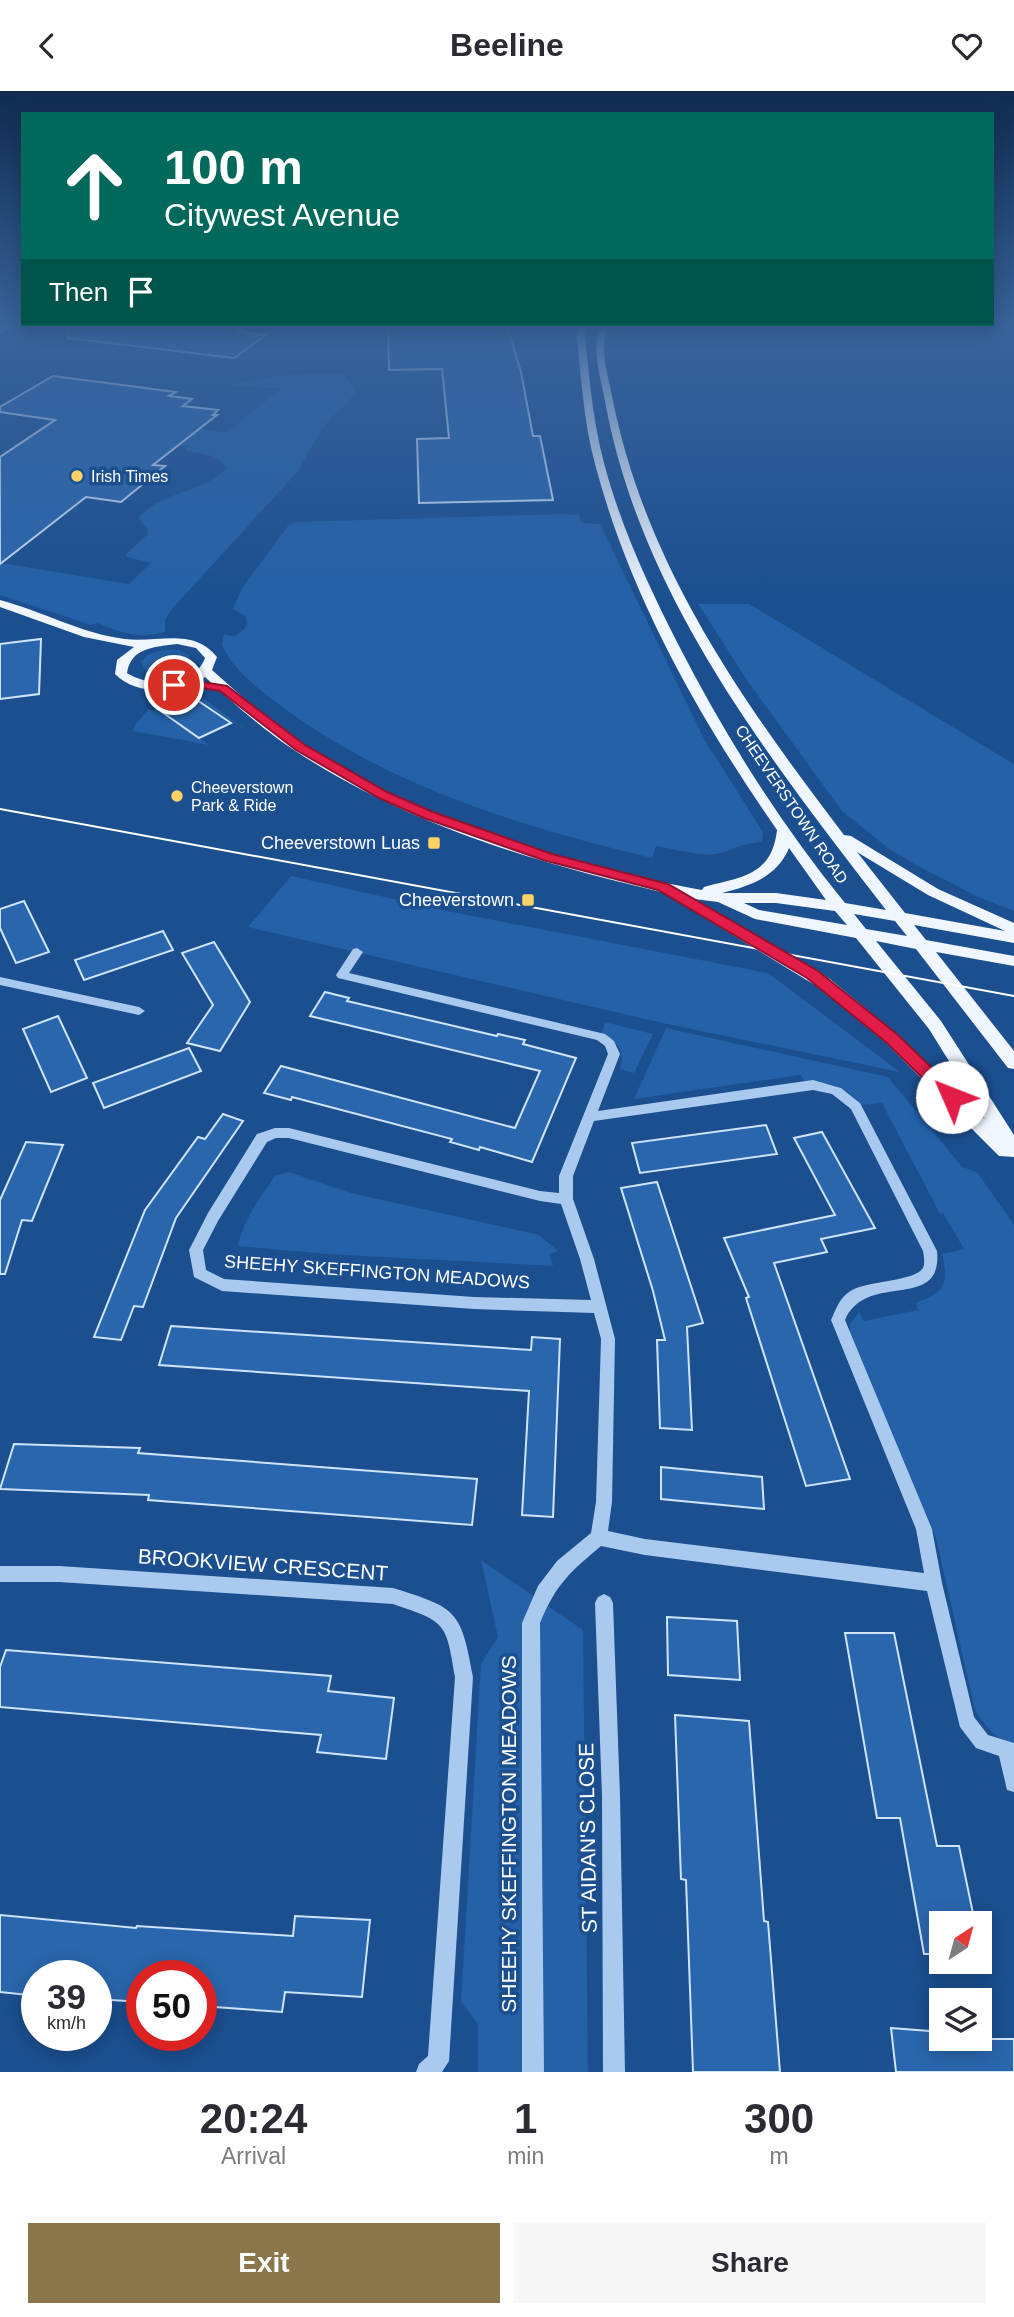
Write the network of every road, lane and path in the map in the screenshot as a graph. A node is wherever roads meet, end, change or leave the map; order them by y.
1 (590, 415) edge
2 (610, 415) edge
3 (0, 603) edge
4 (99, 640) junction
5 (149, 644) junction
6 (123, 660) junction
7 (206, 670) junction
8 (174, 685) junction
9 (223, 688) junction
10 (831, 829) junction
11 (784, 830) junction
12 (663, 887) junction
13 (692, 893) junction
14 (717, 898) junction
15 (841, 908) junction
16 (903, 919) junction
17 (1014, 929) edge
18 (864, 935) junction
19 (1014, 938) edge
20 (923, 945) junction
21 (357, 952) dead end
22 (1014, 961) edge
23 (0, 981) edge
24 (139, 1011) dead end
25 (1014, 1063) edge
26 (589, 1117) junction
27 (1014, 1150) edge
28 (1014, 1158) edge
29 (566, 1199) junction
30 (599, 1307) junction
31 (599, 1537) junction
32 (0, 1574) edge
33 (934, 1583) junction
34 (604, 1603) dead end
35 (1011, 1752) edge
36 (1014, 1783) edge
37 (427, 2072) edge
38 (533, 2072) edge
39 (614, 2072) edge

1 - 11 main road, CHEEVERSTOWN ROAD
2 - 10 main road, CHEEVERSTOWN ROAD
3 - 4 main road
4 - 5 main road
4 - 6 main road
5 - 6 main road
5 - 7 main road
6 - 8 main road
7 - 8 main road
7 - 9 main road
8 - 9 main road
9 - 12 main road
10 - 16 main road, CHEEVERSTOWN ROAD
10 - 17 main road
11 - 13 main road
11 - 15 main road, CHEEVERSTOWN ROAD
12 - 13 main road
12 - 28 main road
13 - 14 main road
14 - 15 main road
14 - 18 main road
15 - 16 main road
15 - 18 main road, CHEEVERSTOWN ROAD
16 - 19 main road
16 - 20 main road, CHEEVERSTOWN ROAD
18 - 20 main road
18 - 27 main road, CHEEVERSTOWN ROAD
20 - 22 main road
20 - 25 main road, CHEEVERSTOWN ROAD
21 - 26 street
23 - 24 street
26 - 29 street
26 - 33 street
29 - 30 street
29 - 30 street, SHEEHY SKEFFINGTON MEADOWS
30 - 31 street
31 - 33 street
31 - 38 street, SHEEHY SKEFFINGTON MEADOWS
32 - 37 street, BROOKVIEW CRESCENT
33 - 35 street
34 - 39 street, ST AIDAN'S CLOSE
35 - 36 street

